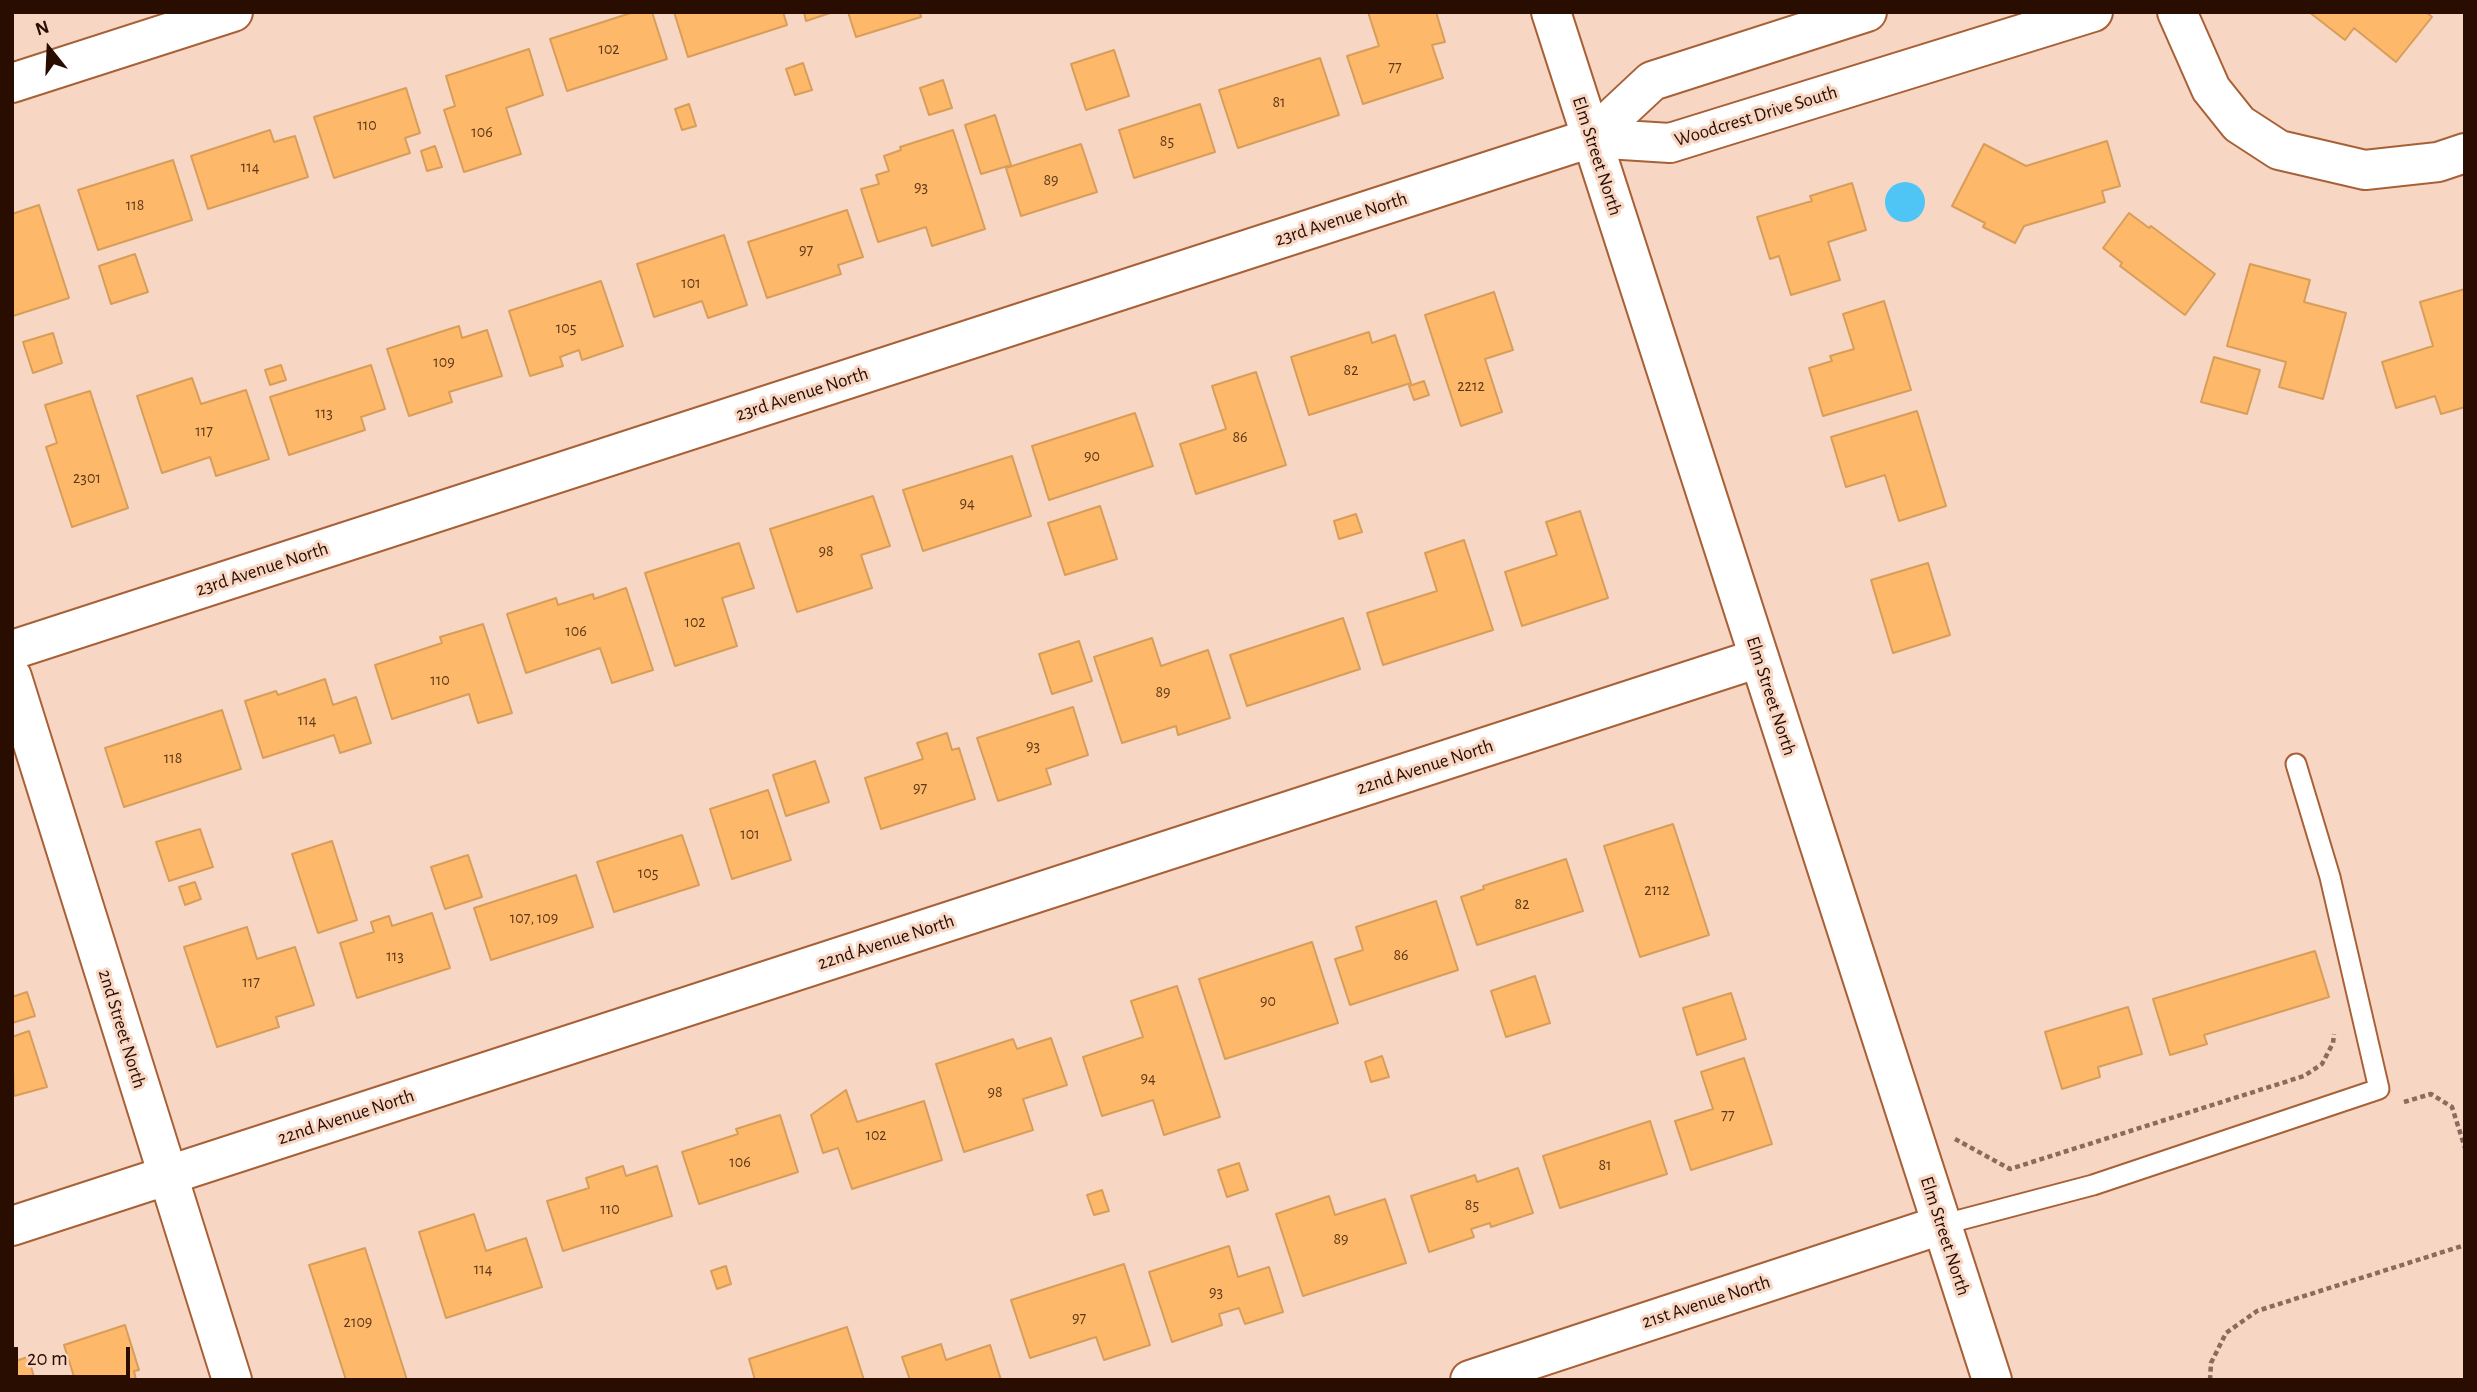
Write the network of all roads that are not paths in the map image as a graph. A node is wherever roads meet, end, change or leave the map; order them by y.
1 (233, 12) edge
2 (1551, 12) edge
3 (1867, 12) edge
4 (2093, 12) edge
5 (2177, 12) edge
6 (12, 83) edge
7 (1591, 138) junction
8 (2465, 153) edge
9 (12, 650) edge
10 (1759, 658) junction
11 (12, 677) edge
12 (2296, 764) dead end
13 (167, 1176) junction
14 (1941, 1225) junction
15 (12, 1226) edge
16 (232, 1380) edge
17 (1470, 1380) edge
18 (1992, 1380) edge

1 - 6 street
2 - 7 street, Elm Street North
3 - 7 street
4 - 7 street, Woodcrest Drive South
5 - 8 street
7 - 9 street, 23rd Avenue North
7 - 10 street, Elm Street North
10 - 13 street, 22nd Avenue North
10 - 14 street, Elm Street North
11 - 13 street, 2nd Street North
12 - 14 lane
13 - 15 street, 22nd Avenue North
13 - 16 street, 2nd Street North
14 - 17 street, 21st Avenue North
14 - 18 street, Elm Street North

